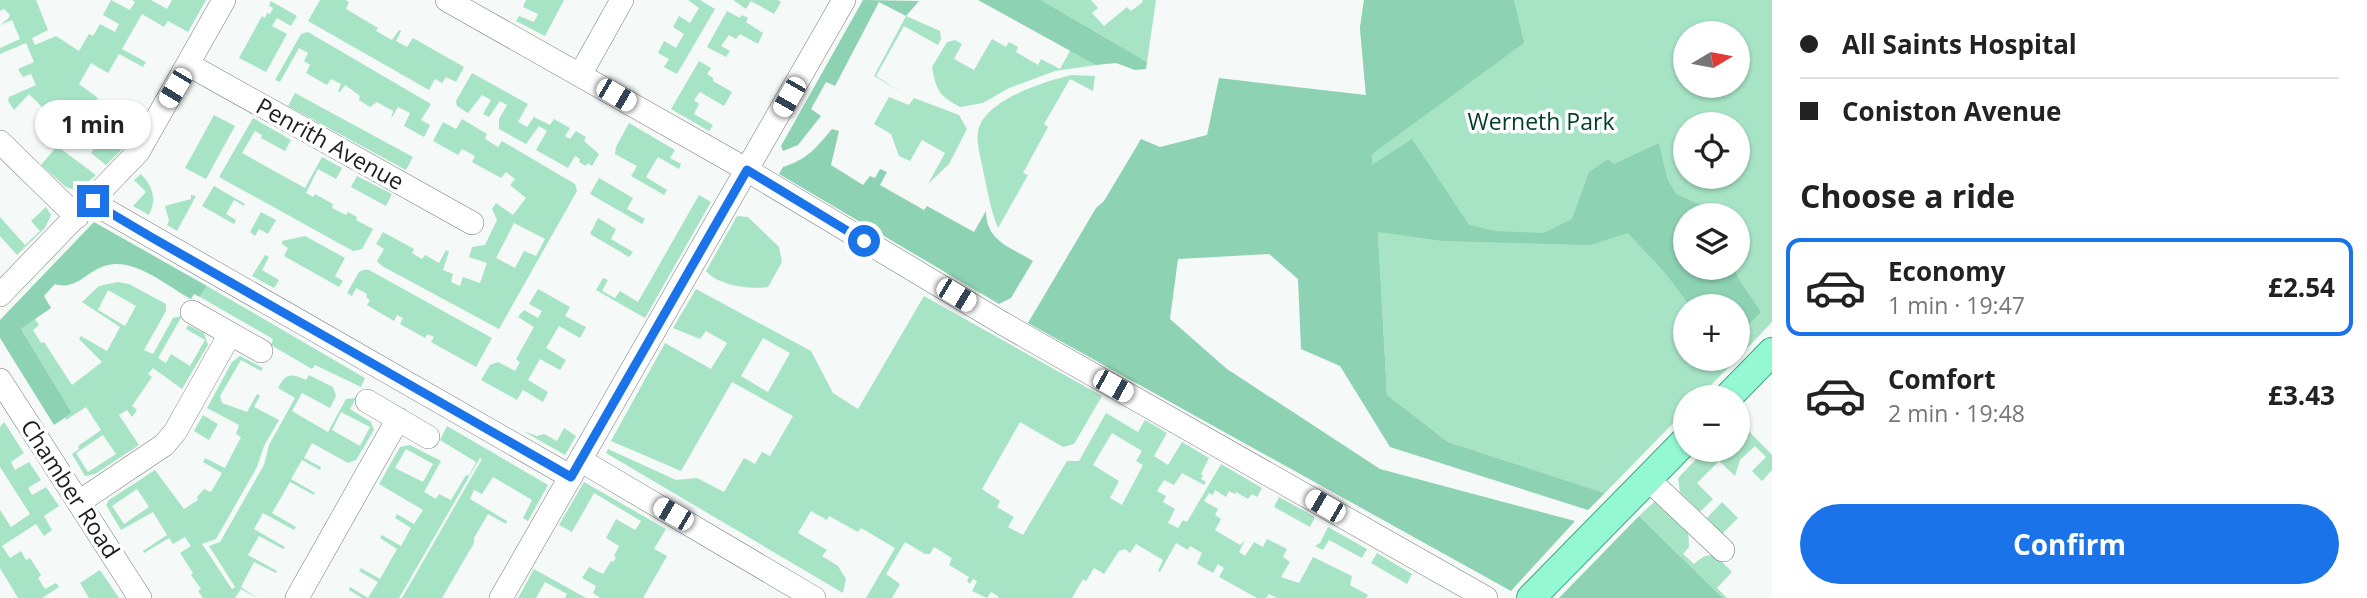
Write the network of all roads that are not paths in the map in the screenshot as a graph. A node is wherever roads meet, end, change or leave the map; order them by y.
1 (224, 0) edge
2 (447, 0) edge
3 (622, 0) edge
4 (844, 0) edge
5 (189, 65) junction
6 (580, 75) junction
7 (0, 142) edge
8 (747, 170) junction
9 (85, 209) junction
10 (472, 223) dead end
11 (0, 295) edge
12 (192, 312) dead end
13 (230, 334) junction
14 (261, 351) dead end
15 (1772, 352) edge
16 (0, 380) edge
17 (1740, 385) edge
18 (367, 401) dead end
19 (398, 419) junction
20 (428, 437) dead end
21 (1673, 453) edge
22 (575, 468) junction
23 (1648, 479) junction
24 (79, 502) junction
25 (1709, 544) dead end
26 (141, 598) edge
27 (297, 598) edge
28 (501, 598) edge
29 (814, 598) edge
30 (1486, 598) edge
31 (1531, 598) edge

1 - 5 street
2 - 6 street
3 - 6 street
4 - 8 street
5 - 9 street
5 - 10 street, Penrith Avenue
6 - 8 street
7 - 9 street
8 - 22 street
8 - 30 street
9 - 11 street
9 - 22 street
12 - 13 street
13 - 14 street
13 - 24 street
15 - 17 main road
16 - 24 street, Chamber Road
18 - 19 street
19 - 20 street
19 - 27 street
21 - 23 main road
22 - 28 street
22 - 29 street
23 - 25 street
23 - 31 main road
24 - 26 street, Chamber Road

